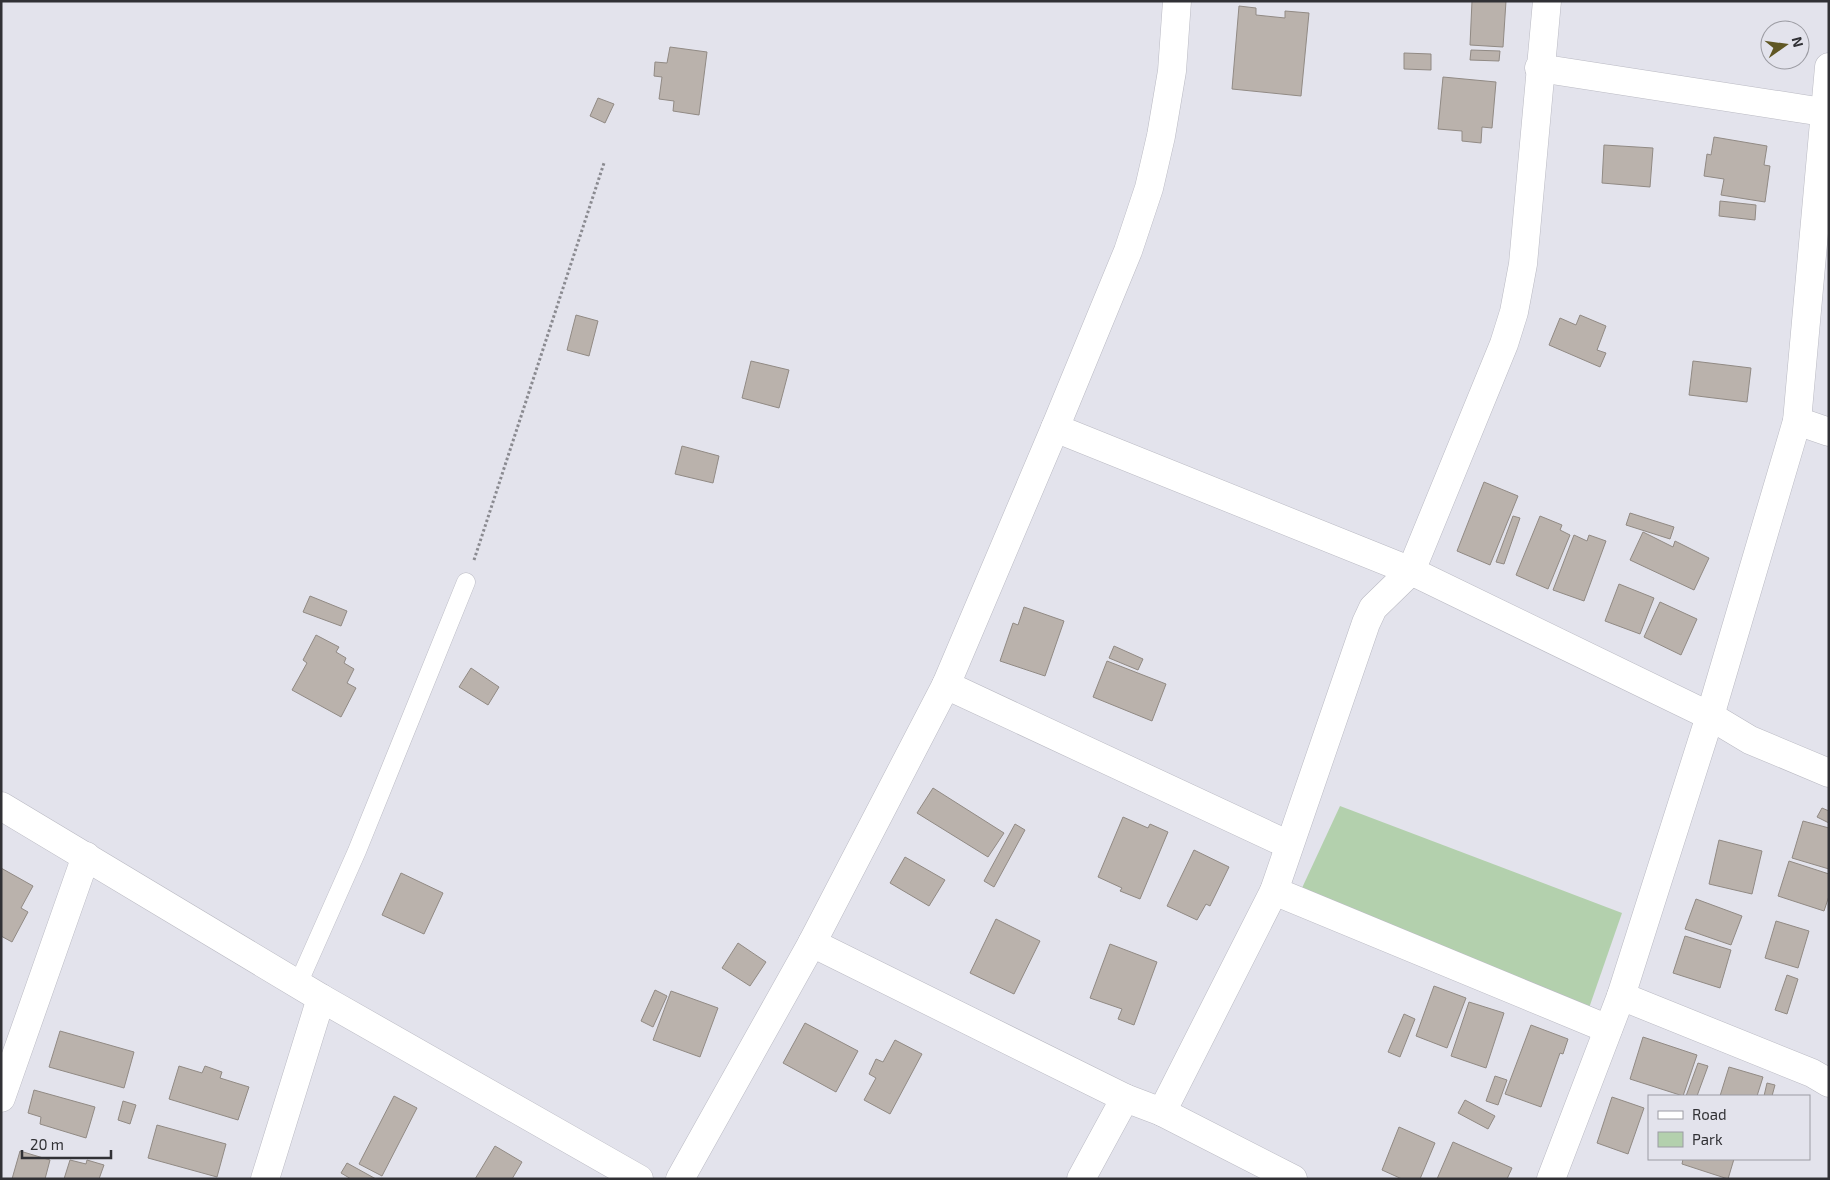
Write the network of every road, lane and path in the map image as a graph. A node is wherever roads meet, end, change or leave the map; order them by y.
1 (1177, 1) edge
2 (1547, 1) edge
3 (1829, 67) edge
4 (1540, 68) junction
5 (1823, 112) junction
6 (604, 163) dead end
7 (1796, 421) junction
8 (1055, 428) junction
9 (1829, 432) edge
10 (1411, 570) junction
11 (466, 582) joint
12 (946, 685) junction
13 (1710, 716) junction
14 (1829, 773) edge
15 (1, 806) edge
16 (1290, 845) junction
17 (86, 856) junction
18 (1274, 891) junction
19 (812, 944) junction
20 (298, 984) junction
21 (1621, 996) junction
22 (321, 998) junction
23 (1608, 1029) junction
24 (1829, 1082) edge
25 (1, 1098) edge
26 (1125, 1098) junction
27 (1162, 1112) junction
28 (265, 1179) edge
29 (640, 1179) edge
30 (680, 1179) edge
31 (1081, 1179) edge
32 (1293, 1179) edge
33 (1551, 1179) edge

1 - 8 street
2 - 4 street
3 - 5 street
4 - 5 street
4 - 10 street
5 - 7 street
6 - 11 path
7 - 9 street
7 - 13 street
8 - 10 street
8 - 12 street
10 - 13 street
10 - 16 street
11 - 20 lane
12 - 16 street
12 - 19 street
13 - 14 street
13 - 21 street
15 - 17 street
16 - 18 street
17 - 20 street
17 - 25 street
18 - 23 street
18 - 27 street
19 - 26 street
19 - 30 street
20 - 22 street
21 - 23 street
21 - 24 street
22 - 28 street
22 - 29 street
23 - 33 street
26 - 27 street
26 - 31 street
27 - 32 street

